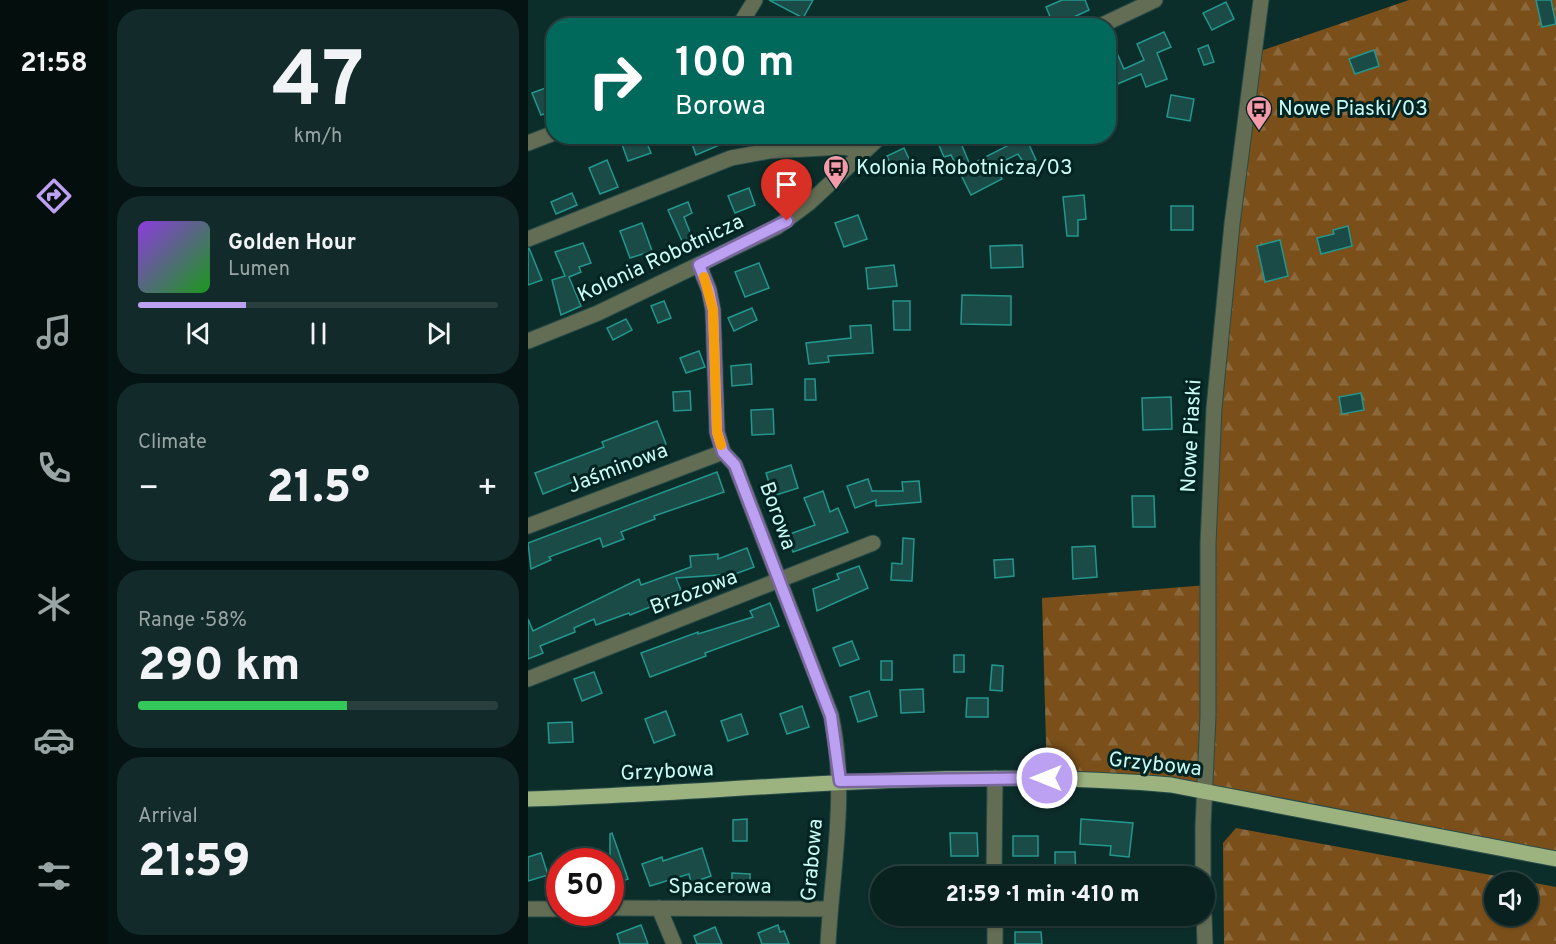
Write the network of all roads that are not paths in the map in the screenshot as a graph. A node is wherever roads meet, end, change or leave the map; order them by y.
1 (755, 0) edge
2 (1155, 0) edge
3 (1261, 0) edge
4 (744, 18) edge
5 (1116, 18) edge
6 (546, 136) edge
7 (528, 143) edge
8 (871, 144) edge
9 (859, 155) junction
10 (528, 239) edge
11 (699, 265) junction
12 (528, 341) edge
13 (723, 452) junction
14 (528, 526) edge
15 (873, 543) dead end
16 (779, 583) junction
17 (528, 679) edge
18 (994, 778) junction
19 (840, 781) junction
20 (1204, 791) junction
21 (528, 799) edge
22 (1556, 859) edge
23 (994, 866) edge
24 (1203, 866) edge
25 (624, 908) edge
26 (660, 908) junction
27 (528, 909) edge
28 (546, 909) edge
29 (829, 909) junction
30 (995, 926) edge
31 (1204, 926) edge
32 (674, 944) edge
33 (828, 944) edge
34 (995, 944) edge
35 (1204, 944) edge

1 - 4 street
2 - 5 street
3 - 20 street, Nowe Piaski
6 - 7 street
8 - 9 street, Kolonia Robotnicza
9 - 10 street
9 - 11 street, Kolonia Robotnicza
11 - 12 street, Kolonia Robotnicza
11 - 13 street, Borowa
13 - 14 street, Jaśminowa
13 - 16 street, Borowa
15 - 16 street, Brzozowa
16 - 17 street, Brzozowa
16 - 19 street, Borowa
18 - 19 main road, Grzybowa
18 - 20 main road, Grzybowa
18 - 23 street
19 - 21 main road, Grzybowa
19 - 29 street, Grabowa
20 - 22 main road, Grzybowa
20 - 24 street, Nowe Piaski
25 - 26 street, Spacerowa
26 - 29 street, Spacerowa
26 - 32 street
27 - 28 street
29 - 33 street, Grabowa
30 - 34 street
31 - 35 street

